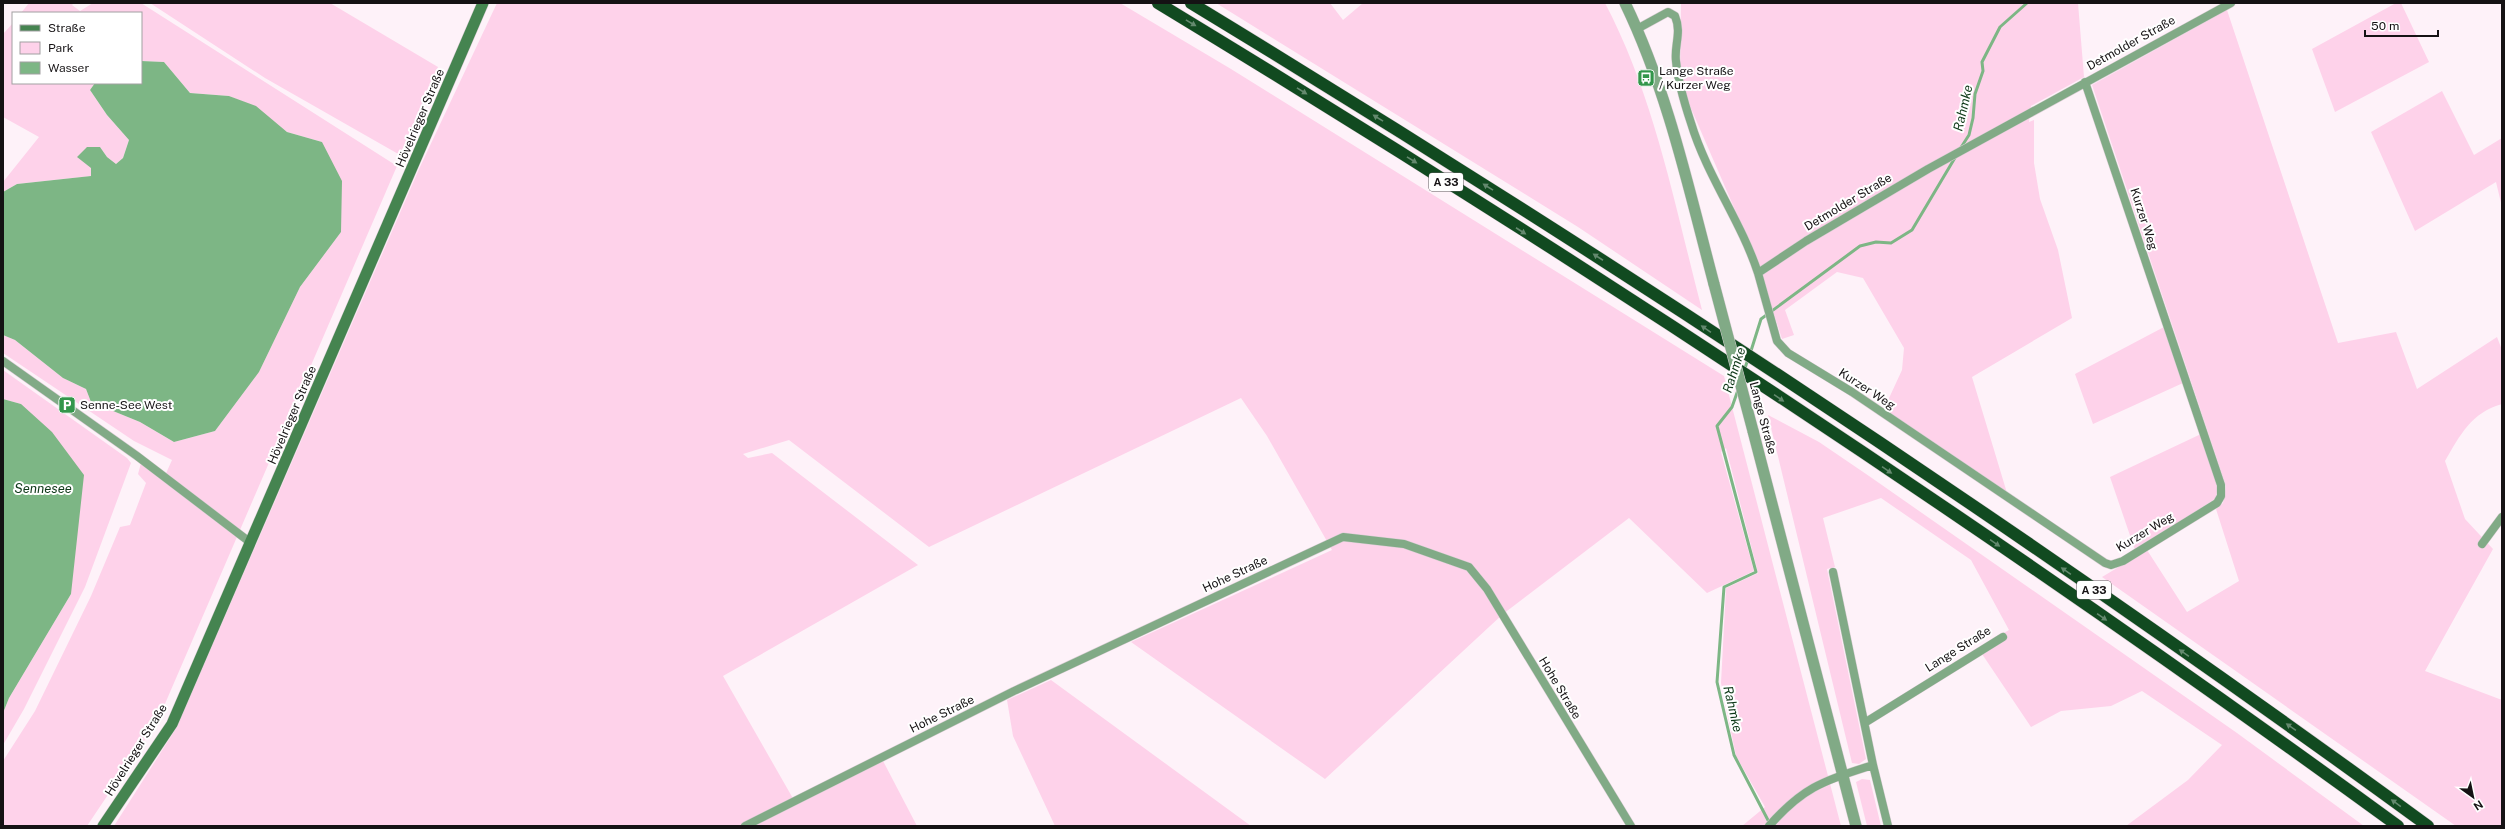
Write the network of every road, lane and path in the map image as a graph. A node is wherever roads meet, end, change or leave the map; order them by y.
1 (483, 3) edge
2 (1158, 3) edge
3 (1191, 3) edge
4 (1625, 3) edge
5 (2231, 3) edge
6 (1637, 29) junction
7 (2085, 82) junction
8 (1758, 273) junction
9 (3, 361) edge
10 (2502, 517) edge
11 (252, 543) junction
12 (2482, 544) dead end
13 (1833, 572) dead end
14 (2003, 637) dead end
15 (1866, 722) junction
16 (1873, 765) junction
17 (1841, 775) junction
18 (1772, 823) edge
19 (103, 826) edge
20 (745, 826) edge
21 (1631, 826) edge
22 (1856, 826) edge
23 (1888, 826) edge
24 (2398, 826) edge
25 (2428, 826) edge

1 - 11 main road, Hövelrieger Straße
2 -> 24 highway, A 33
25 -> 3 highway, A 33
4 - 6 street, Lange Straße
5 - 7 street, Detmolder Straße
6 - 8 street
6 - 17 street, Lange Straße, bridge
7 - 8 street, Detmolder Straße
7 - 8 street, Kurzer Weg
9 - 11 street
10 - 12 street
11 - 19 main road, Hövelrieger Straße
13 - 15 street
14 - 15 street, Lange Straße
15 - 16 street
16 - 17 street
16 - 23 street
17 - 18 street
17 - 22 street, Lange Straße
20 - 21 street, Hohe Straße

